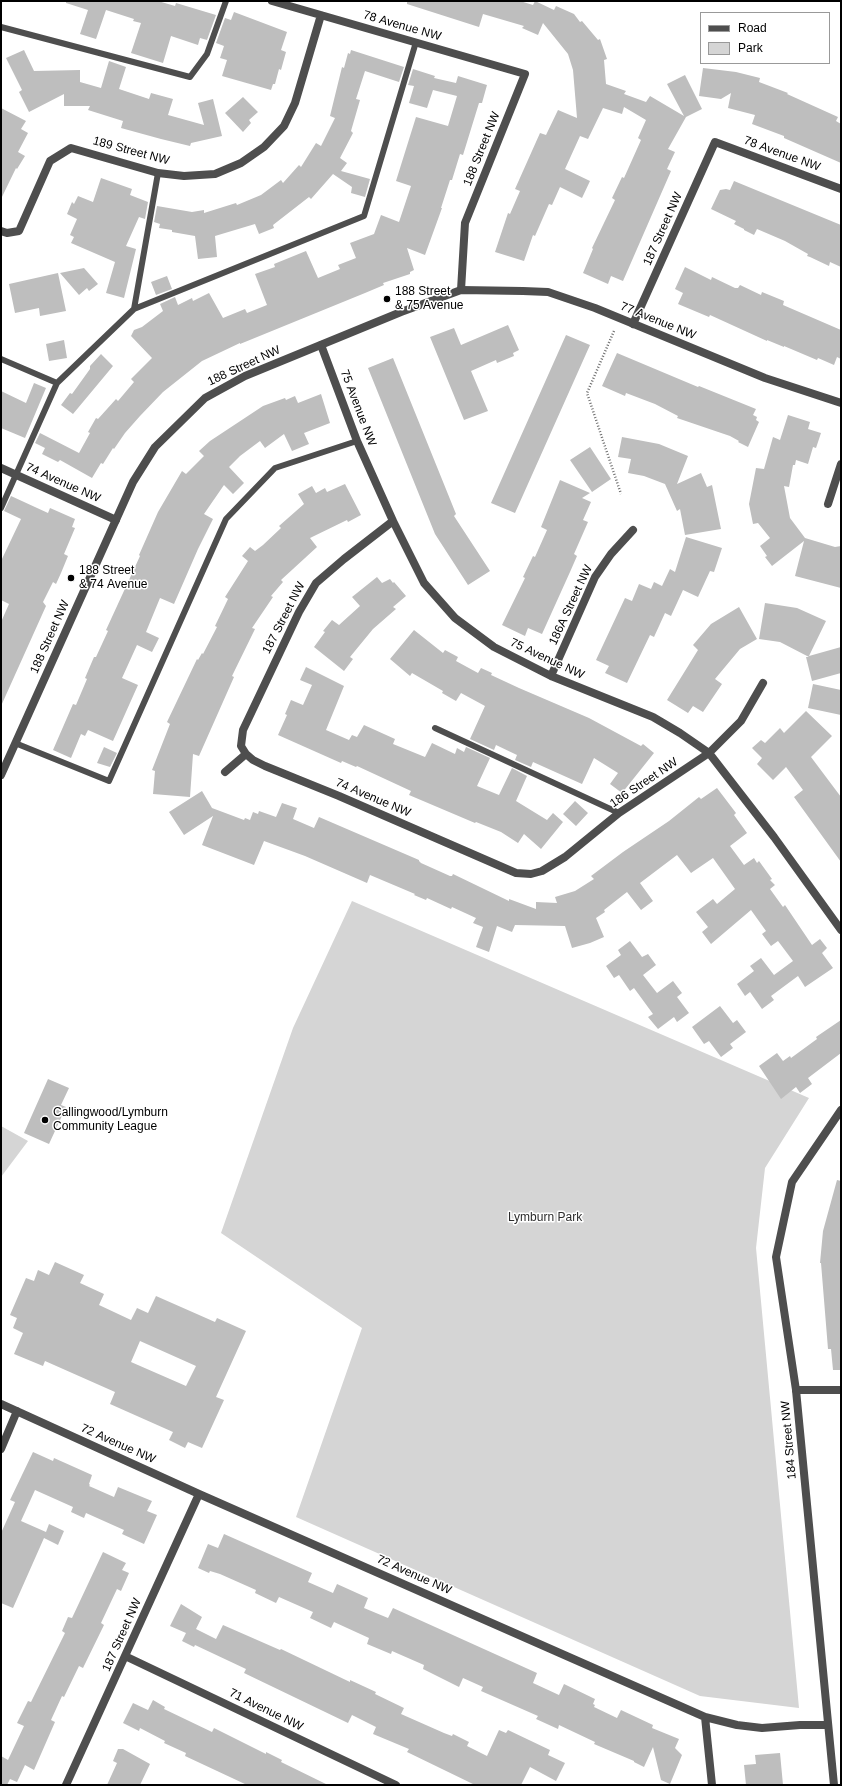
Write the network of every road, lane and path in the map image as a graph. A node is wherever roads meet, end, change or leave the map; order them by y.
1 (226, 1) edge
2 (272, 1) edge
3 (321, 16) junction
4 (1, 27) edge
5 (416, 42) junction
6 (525, 74) joint
7 (714, 142) joint
8 (158, 173) junction
9 (841, 189) edge
10 (4, 232) edge
11 (461, 290) junction
12 (134, 310) junction
13 (633, 324) junction
14 (614, 331) dead end
15 (321, 345) junction
16 (1, 359) edge
17 (57, 383) junction
18 (841, 403) edge
19 (357, 441) junction
20 (841, 464) edge
21 (1, 468) edge
22 (16, 475) junction
23 (621, 494) dead end
24 (828, 504) dead end
25 (1, 508) edge
26 (116, 520) junction
27 (393, 521) junction
28 (633, 530) dead end
29 (551, 676) junction
30 (763, 684) dead end
31 (435, 728) dead end
32 (15, 743) junction
33 (709, 753) junction
34 (246, 754) junction
35 (226, 772) dead end
36 (1, 775) edge
37 (619, 813) junction
38 (516, 873) joint
39 (841, 930) edge
40 (841, 1110) edge
41 (796, 1390) junction
42 (841, 1390) edge
43 (1, 1404) edge
44 (17, 1411) junction
45 (1, 1449) edge
46 (199, 1494) junction
47 (126, 1656) junction
48 (705, 1717) junction
49 (828, 1725) junction
50 (66, 1785) edge
51 (396, 1785) edge
52 (712, 1785) edge
53 (834, 1785) edge

1 - 4 lane
2 - 3 street, 78 Avenue NW
3 - 5 street, 78 Avenue NW
3 - 8 street, 189 Street NW
5 - 6 street, 78 Avenue NW
5 - 12 lane
6 - 11 street, 188 Street NW
7 - 9 street, 78 Avenue NW
7 - 13 street, 187 Street NW
8 - 10 street, 189 Street NW
8 - 12 lane
11 - 13 street, 77 Avenue NW
11 - 15 street, 188 Street NW
12 - 17 lane
13 - 18 street, 77 Avenue NW
14 - 23 path
15 - 19 street, 75 Avenue NW
15 - 26 street, 188 Street NW
16 - 17 lane
17 - 22 lane
19 - 27 street, 75 Avenue NW
19 - 32 lane
20 - 24 street
21 - 22 street, 74 Avenue NW
22 - 25 lane
22 - 26 street, 74 Avenue NW
26 - 32 street, 188 Street NW
27 - 29 street, 75 Avenue NW
27 - 34 street, 187 Street NW
28 - 29 street, 186A Street NW
29 - 33 street, 75 Avenue NW
30 - 33 street, 186 Street NW
31 - 37 lane
32 - 36 street, 188 Street NW
33 - 37 street, 186 Street NW
33 - 39 street, 75 Avenue NW
34 - 35 street
34 - 38 street, 74 Avenue NW
37 - 38 street, 186 Street NW
40 - 41 street, 184 Street NW
41 - 42 street
41 - 49 street, 184 Street NW
43 - 44 street, 72 Avenue NW
44 - 45 street
44 - 46 street, 72 Avenue NW
46 - 47 street, 187 Street NW
46 - 48 street, 72 Avenue NW
47 - 50 street, 187 Street NW
47 - 51 street, 71 Avenue NW
48 - 49 street, 72 Avenue NW
48 - 52 street
49 - 53 street, 184 Street NW

